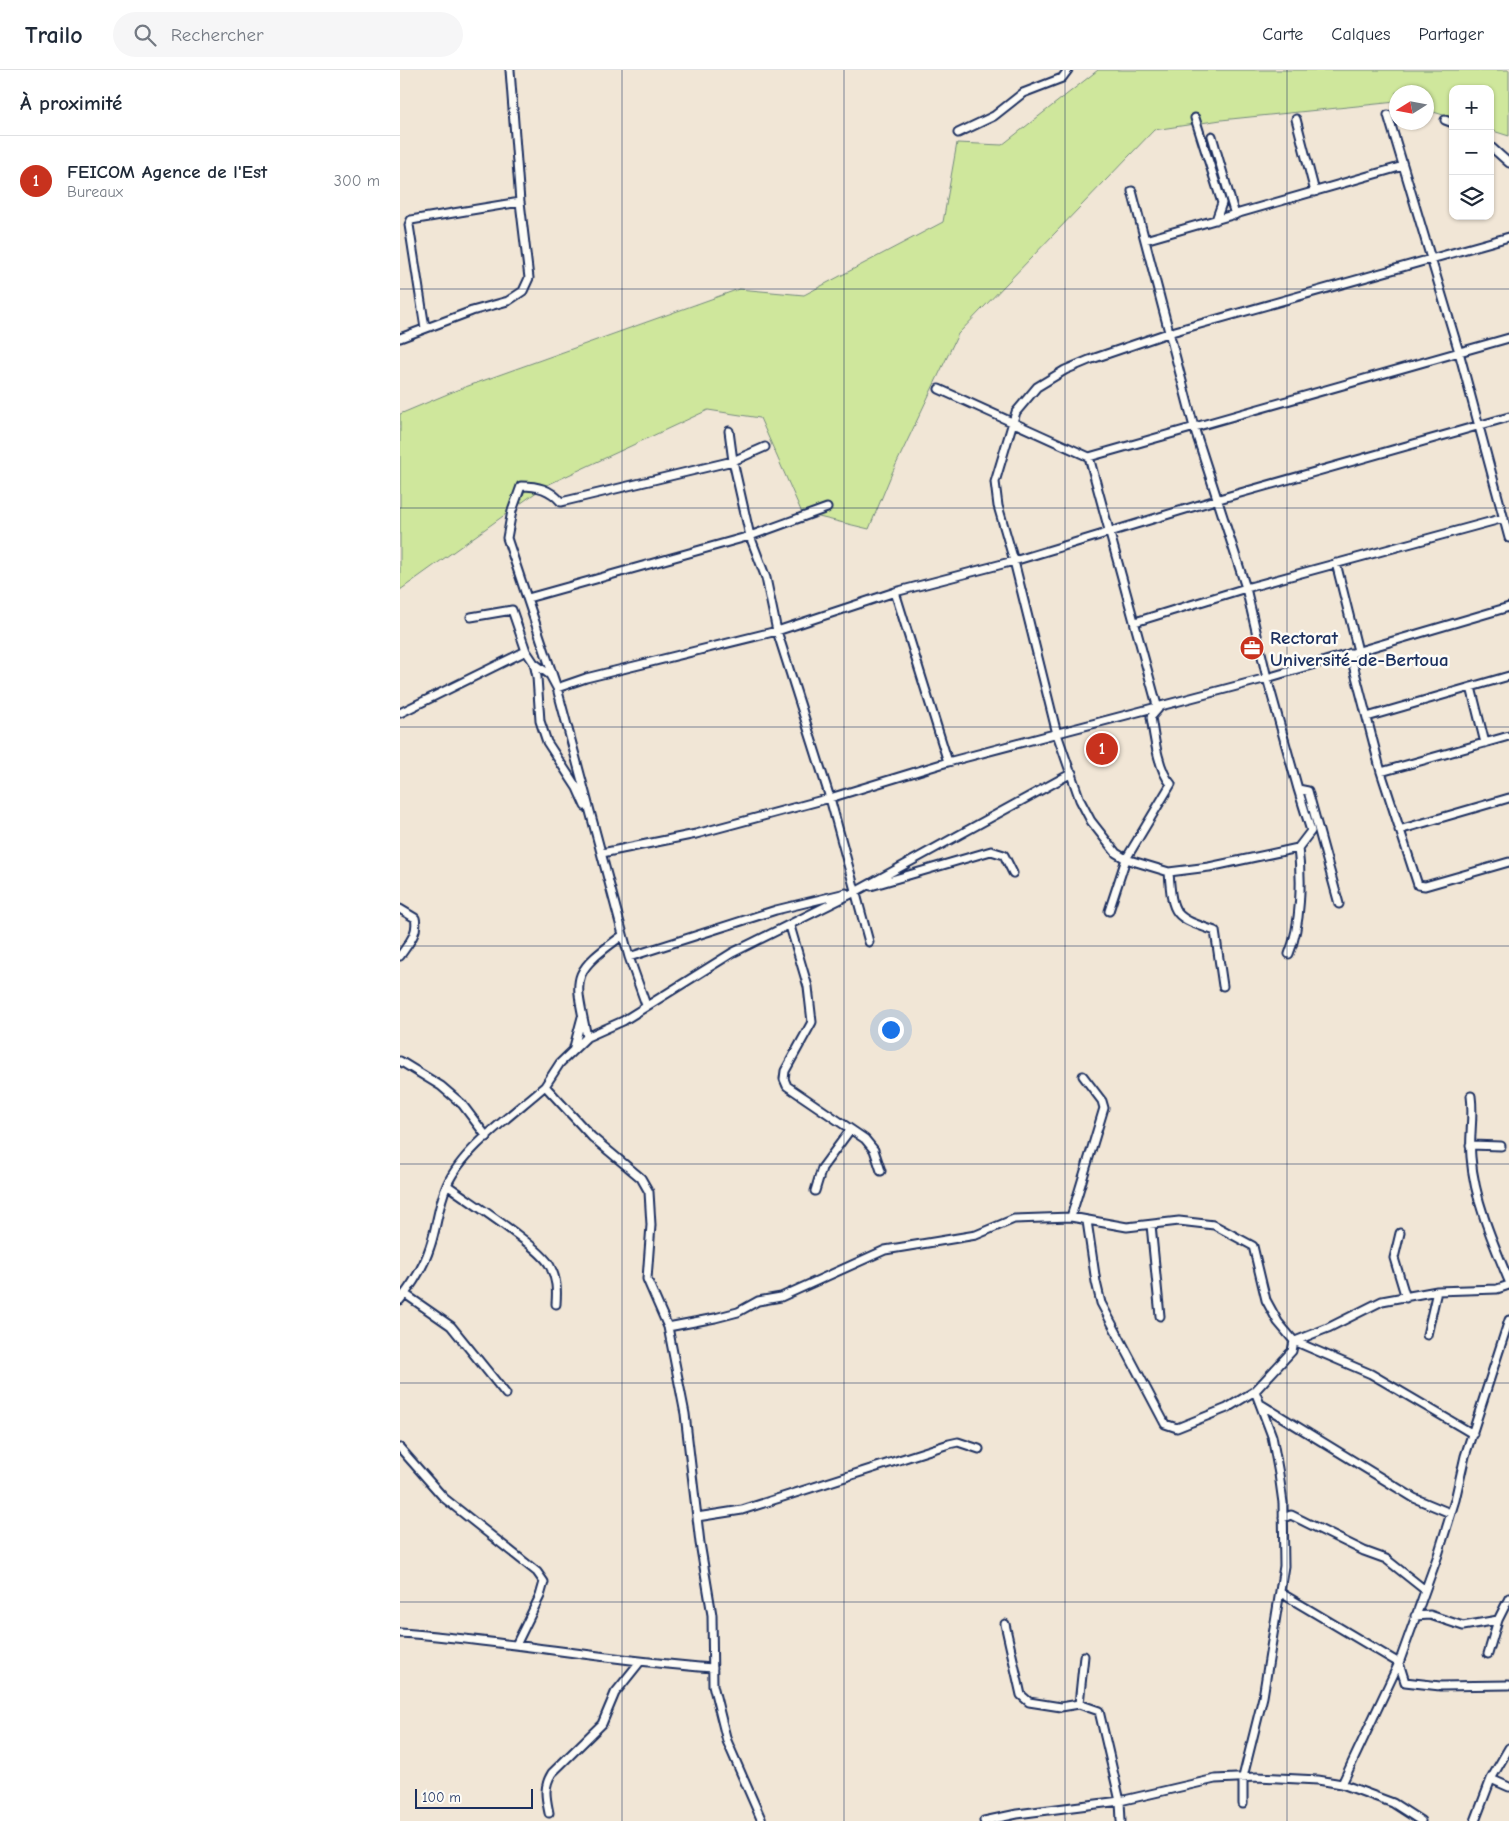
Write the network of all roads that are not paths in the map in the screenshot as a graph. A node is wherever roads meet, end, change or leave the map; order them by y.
1 (510, 70) edge
2 (1068, 70) edge
3 (1388, 115) dead end
4 (1195, 118) dead end
5 (1296, 119) dead end
6 (1445, 120) dead end
7 (1449, 122) edge
8 (958, 133) dead end
9 (1212, 136) dead end
10 (1494, 150) edge
11 (1509, 163) edge
12 (1403, 166) junction
13 (1132, 191) dead end
14 (1315, 192) junction
15 (520, 202) junction
16 (1235, 215) junction
17 (411, 220) junction
18 (1216, 220) junction
19 (400, 224) edge
20 (1509, 237) edge
21 (1145, 240) junction
22 (1432, 259) junction
23 (424, 328) junction
24 (1168, 333) junction
25 (400, 338) edge
26 (1509, 338) edge
27 (1459, 352) junction
28 (938, 389) dead end
29 (1509, 417) edge
30 (1012, 422) junction
31 (1478, 426) junction
32 (1194, 427) junction
33 (729, 431) dead end
34 (765, 447) dead end
35 (1089, 457) junction
36 (732, 461) junction
37 (1219, 499) junction
38 (827, 508) dead end
39 (1504, 518) junction
40 (1110, 533) junction
41 (750, 536) junction
42 (1509, 538) edge
43 (1014, 560) junction
44 (1336, 563) junction
45 (1246, 588) junction
46 (895, 592) junction
47 (528, 598) junction
48 (1509, 607) edge
49 (471, 617) dead end
50 (1135, 622) junction
51 (777, 631) junction
52 (526, 651) junction
53 (1358, 651) junction
54 (1350, 653) junction
55 (534, 663) junction
56 (1509, 676) edge
57 (1267, 678) junction
58 (1471, 687) junction
59 (557, 688) junction
60 (1158, 708) junction
61 (400, 713) edge
62 (1367, 717) junction
63 (1057, 734) junction
64 (1509, 736) edge
65 (1485, 742) junction
66 (948, 762) junction
67 (1381, 772) junction
68 (1072, 773) junction
69 (1298, 789) junction
70 (830, 798) junction
71 (1509, 798) edge
72 (1399, 830) junction
73 (1298, 848) junction
74 (602, 853) junction
75 (1126, 859) junction
76 (1509, 862) edge
77 (1169, 872) junction
78 (1013, 873) dead end
79 (857, 891) junction
80 (1339, 904) dead end
81 (400, 909) edge
82 (1109, 910) dead end
83 (790, 926) junction
84 (623, 935) junction
85 (869, 942) dead end
86 (1289, 954) dead end
87 (400, 956) edge
88 (629, 957) junction
89 (1223, 986) dead end
90 (646, 1005) junction
91 (583, 1016) junction
92 (588, 1037) junction
93 (573, 1048) junction
94 (400, 1061) edge
95 (1083, 1076) dead end
96 (546, 1086) junction
97 (1471, 1096) dead end
98 (850, 1130) junction
99 (487, 1137) junction
100 (1470, 1145) junction
101 (1501, 1146) dead end
102 (880, 1171) dead end
103 (446, 1185) junction
104 (815, 1191) dead end
105 (1071, 1217) junction
106 (1087, 1221) junction
107 (1151, 1225) junction
108 (1400, 1233) dead end
109 (1509, 1280) edge
110 (1509, 1285) edge
111 (1437, 1291) junction
112 (402, 1297) edge
113 (1406, 1298) junction
114 (556, 1304) dead end
115 (1160, 1316) dead end
116 (1509, 1320) edge
117 (668, 1327) junction
118 (1427, 1336) dead end
119 (1294, 1341) junction
120 (1255, 1391) junction
121 (506, 1394) dead end
122 (1262, 1404) junction
123 (1473, 1434) junction
124 (400, 1448) edge
125 (979, 1449) dead end
126 (1450, 1513) junction
127 (697, 1517) junction
128 (1283, 1518) junction
129 (1425, 1590) junction
130 (1280, 1593) junction
131 (1509, 1598) edge
132 (1415, 1616) junction
133 (1498, 1620) junction
134 (1005, 1624) dead end
135 (400, 1633) edge
136 (516, 1645) junction
137 (1488, 1654) dead end
138 (1084, 1656) dead end
139 (639, 1663) junction
140 (1399, 1663) junction
141 (713, 1668) junction
142 (1509, 1685) edge
143 (1079, 1704) junction
144 (1509, 1748) edge
145 (1243, 1777) junction
146 (1490, 1779) junction
147 (1342, 1784) junction
148 (1509, 1787) edge
149 (1120, 1801) junction
150 (1243, 1804) dead end
151 (549, 1813) dead end
152 (762, 1821) edge
153 (984, 1821) edge
154 (1121, 1821) edge
155 (1421, 1821) edge
156 (1474, 1821) edge

1 - 15 street
2 - 8 street
3 - 12 street
4 - 18 street
5 - 14 street
6 - 7 street
9 - 16 street
10 - 11 street
12 - 14 street
12 - 22 street
13 - 21 street
14 - 16 street
15 - 17 street
15 - 23 street
16 - 18 street
17 - 19 street
17 - 23 street
18 - 21 street
20 - 22 street
21 - 24 street
22 - 24 street
22 - 27 street
23 - 25 street
24 - 30 street
24 - 32 street
26 - 27 street
27 - 31 street
27 - 32 street
28 - 30 street
29 - 31 street
30 - 35 street
30 - 43 street
31 - 37 street
31 - 39 street
32 - 35 street
32 - 37 street
33 - 36 street
34 - 36 street
35 - 40 street
36 - 41 street
36 - 47 street
37 - 40 street
37 - 45 street
38 - 41 street
39 - 42 street
39 - 44 street
40 - 43 street
40 - 50 street
41 - 47 street
41 - 51 street
43 - 46 street
43 - 63 street
44 - 45 street
44 - 53 street
45 - 50 street
45 - 57 street
46 - 51 street
46 - 66 street
47 - 59 street
48 - 53 street
49 - 52 street
50 - 60 street
51 - 59 street
51 - 70 street
52 - 55 street
52 - 61 street
53 - 54 street
54 - 57 street
54 - 62 street
55 - 59 street
55 - 74 street
56 - 58 street
57 - 60 street
57 - 69 street
58 - 62 street
58 - 65 street
59 - 74 street
60 - 63 street
60 - 75 street
62 - 67 street
63 - 66 street
63 - 68 street
64 - 65 street
65 - 67 street
66 - 70 street
67 - 72 street
68 - 75 street
68 - 79 street
69 - 73 street
69 - 80 street
70 - 74 street
70 - 79 street
71 - 72 street
72 - 76 street
73 - 77 street
73 - 86 street
74 - 84 street
75 - 77 street
75 - 82 street
77 - 89 street
78 - 79 street
79 - 83 street
79 - 85 street
79 - 88 street
81 - 87 street
83 - 90 street
83 - 98 street
84 - 88 street
84 - 91 street
88 - 90 street
90 - 92 street
91 - 92 street
91 - 93 street
92 - 93 street
93 - 96 street
94 - 99 street
95 - 105 street
96 - 99 street
96 - 117 street
97 - 100 street
98 - 102 street
98 - 104 street
99 - 103 street
100 - 101 street
100 - 109 street
103 - 112 street
103 - 114 street
105 - 106 street
105 - 117 street
106 - 107 street
106 - 120 street
107 - 115 street
107 - 119 street
108 - 113 street
110 - 111 street
111 - 113 street
111 - 118 street
112 - 121 street
113 - 119 street
116 - 123 street
117 - 127 street
119 - 120 street
119 - 123 street
120 - 122 street
122 - 126 street
122 - 128 street
123 - 126 street
124 - 136 street
125 - 127 street
126 - 129 street
127 - 141 street
128 - 129 street
128 - 130 street
129 - 132 street
130 - 140 street
130 - 145 street
131 - 133 street
132 - 133 street
132 - 140 street
133 - 137 street
134 - 143 street
135 - 136 street
136 - 139 street
138 - 143 street
139 - 141 street
139 - 151 street
140 - 142 street
140 - 147 street
141 - 152 street
143 - 149 street
144 - 146 street
145 - 147 street
145 - 149 street
145 - 150 street
146 - 148 street
146 - 156 street
147 - 155 street
149 - 153 street
149 - 154 street

